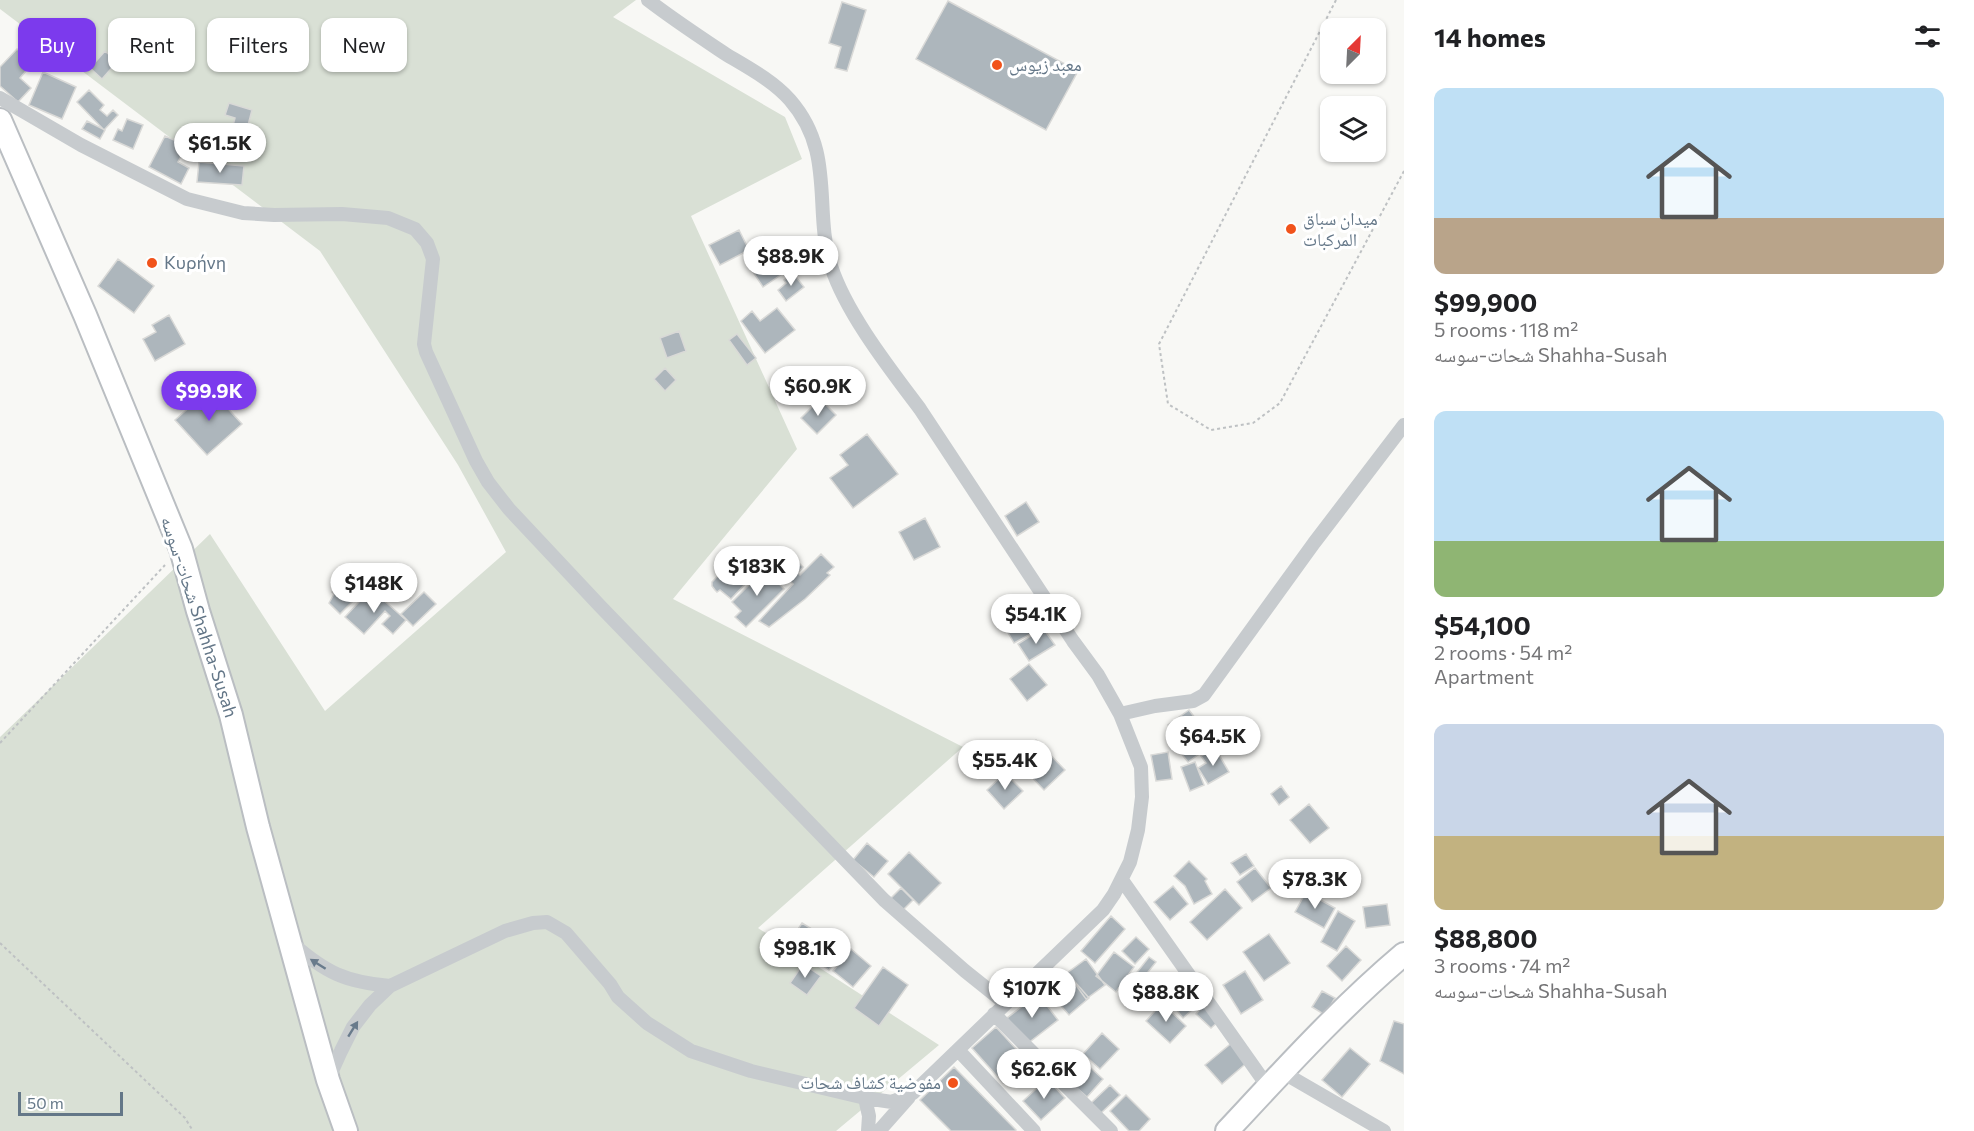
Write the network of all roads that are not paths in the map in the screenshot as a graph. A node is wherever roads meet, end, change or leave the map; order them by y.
1 (648, 0) edge
2 (0, 98) edge
3 (0, 120) edge
4 (1404, 425) edge
5 (1120, 714) junction
6 (1122, 880) junction
7 (291, 943) junction
8 (1404, 954) edge
9 (390, 986) junction
10 (1005, 1003) junction
11 (994, 1014) junction
12 (959, 1051) junction
13 (1275, 1079) junction
14 (328, 1080) junction
15 (913, 1093) junction
16 (865, 1098) junction
17 (346, 1131) edge
18 (868, 1131) edge
19 (879, 1131) edge
20 (1034, 1131) edge
21 (1111, 1131) edge
22 (1227, 1131) edge
23 (1384, 1131) edge

1 - 5 street
2 - 10 street
3 - 7 main road, شحات-سوسه Shahha-Susah
4 - 5 street
5 - 6 street
6 - 10 street
6 - 13 street
9 -> 7 street
7 - 14 main road, شحات-سوسه Shahha-Susah
8 - 13 main road
14 -> 9 street
9 - 16 street
10 - 11 street
11 - 12 street
11 - 21 street
12 - 15 street
12 - 20 street
13 - 22 main road
13 - 23 street
14 - 17 main road, شحات-سوسه Shahha-Susah
15 - 16 street
15 - 19 street
16 - 18 street

